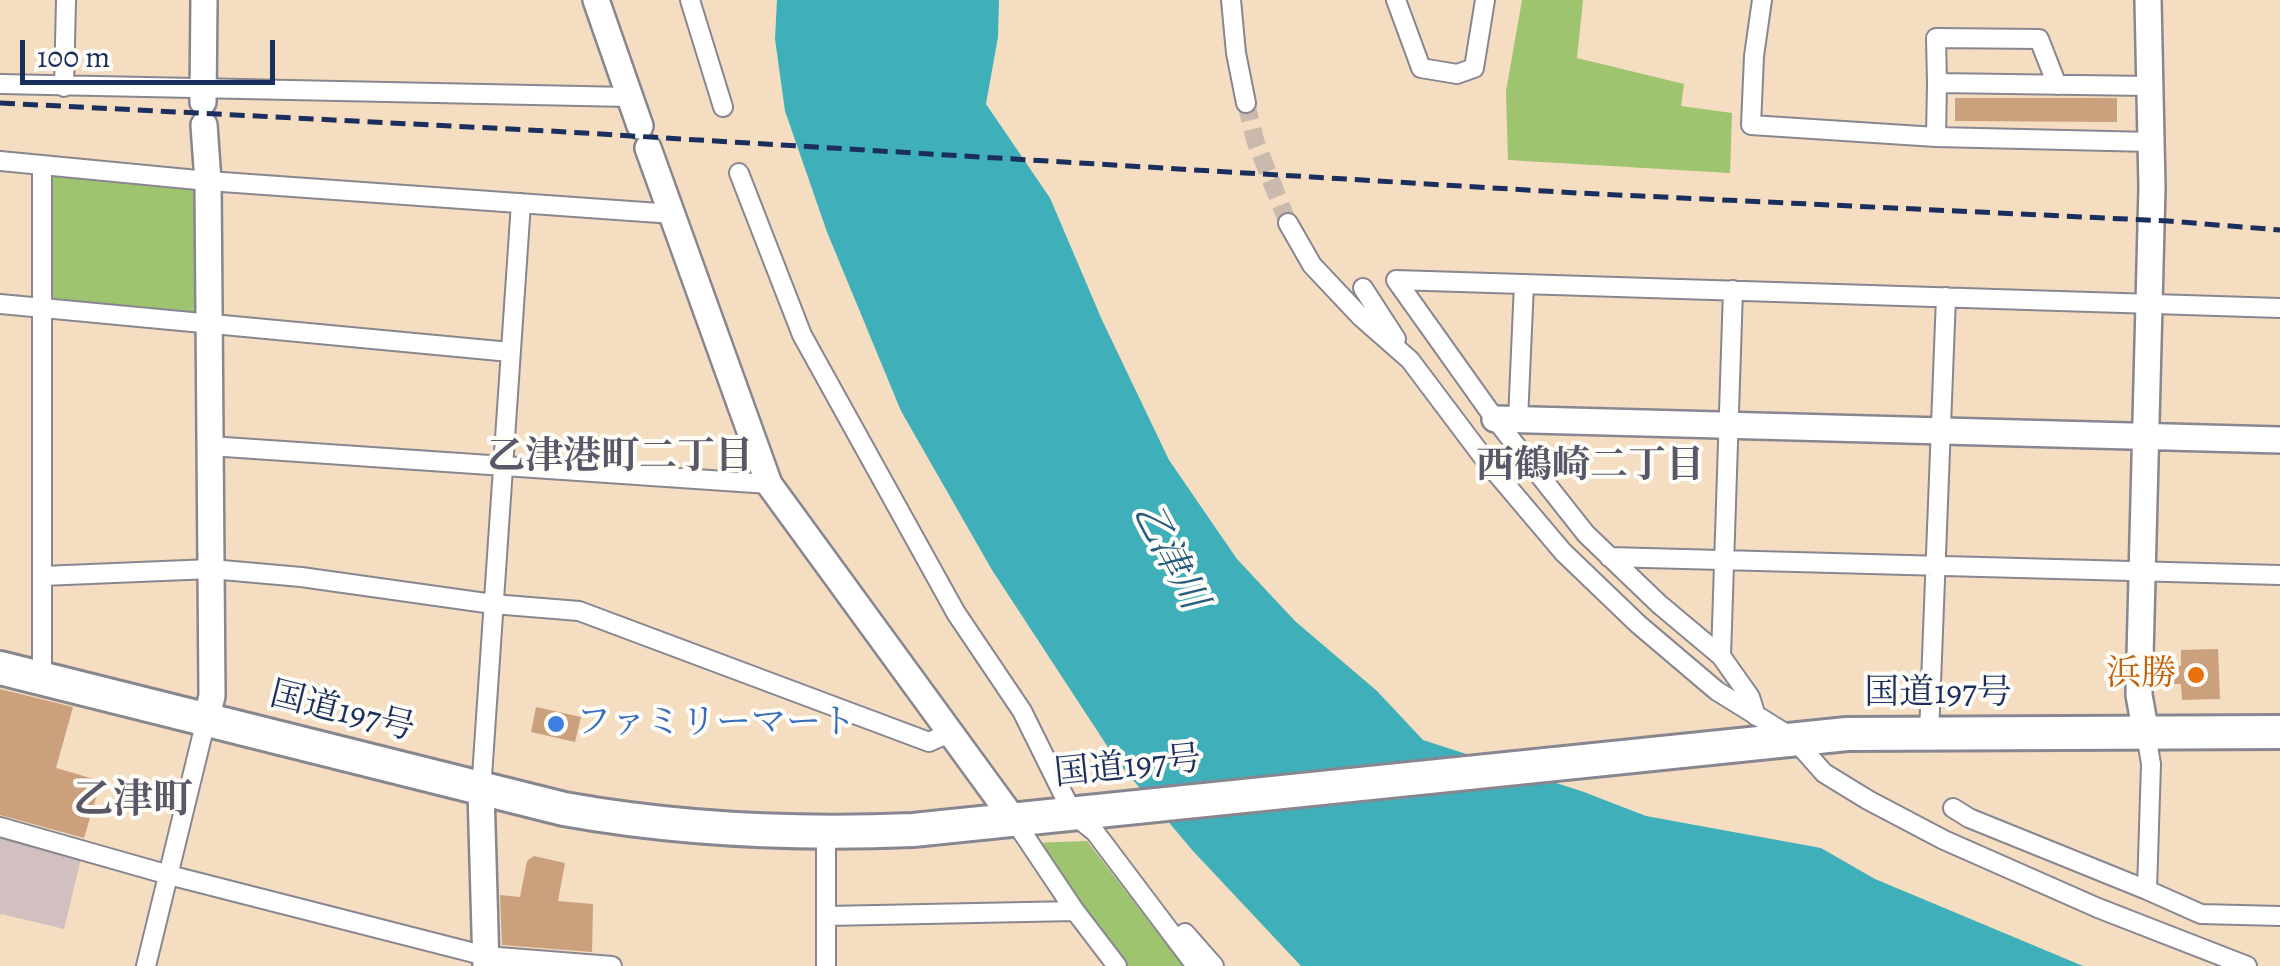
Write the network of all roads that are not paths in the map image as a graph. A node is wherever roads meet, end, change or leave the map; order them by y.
1 (66, 0) edge
2 (204, 0) edge
3 (596, 0) edge
4 (690, 0) edge
5 (1231, 0) edge
6 (1396, 0) edge
7 (1485, 0) edge
8 (1762, 0) edge
9 (2148, 0) edge
10 (1937, 83) junction
11 (0, 84) edge
12 (2057, 85) junction
13 (2149, 86) junction
14 (64, 87) junction
15 (629, 98) junction
16 (1246, 104) tunnel mouth
17 (203, 105) junction
18 (723, 108) dead end
19 (1936, 137) junction
20 (2152, 142) junction
21 (0, 162) edge
22 (42, 165) junction
23 (738, 173) dead end
24 (208, 181) junction
25 (521, 203) junction
26 (674, 214) junction
27 (1288, 223) tunnel mouth
28 (1524, 284) junction
29 (1363, 288) dead end
30 (1733, 290) junction
31 (1946, 297) junction
32 (0, 304) edge
33 (2149, 304) junction
34 (42, 308) junction
35 (2280, 308) edge
36 (210, 324) junction
37 (510, 352) junction
38 (1410, 360) junction
39 (1507, 420) junction
40 (1728, 425) junction
41 (1941, 431) junction
42 (2146, 436) junction
43 (2280, 440) edge
44 (210, 446) junction
45 (502, 466) junction
46 (769, 484) junction
47 (1608, 558) junction
48 (1724, 560) junction
49 (1936, 566) junction
50 (212, 569) junction
51 (2142, 571) junction
52 (2280, 575) edge
53 (42, 576) junction
54 (493, 604) junction
55 (1720, 656) junction
56 (0, 668) edge
57 (42, 678) junction
58 (206, 720) junction
59 (1772, 731) junction
60 (2280, 732) edge
61 (949, 733) junction
62 (1929, 734) junction
63 (2146, 734) junction
64 (481, 790) junction
65 (1953, 808) dead end
66 (1073, 814) junction
67 (1014, 820) junction
68 (0, 827) edge
69 (826, 834) junction
70 (169, 874) junction
71 (2147, 890) junction
72 (1143, 894) junction
73 (1075, 911) junction
74 (826, 916) junction
75 (2280, 916) edge
76 (486, 961) edge
77 (146, 966) edge
78 (612, 966) edge
79 (826, 966) edge
80 (1117, 966) edge
81 (1196, 966) edge
82 (1214, 966) edge
83 (2246, 966) edge

1 - 14 street
2 - 17 street
3 - 15 street
4 - 18 street
5 - 16 street
6 - 7 street
8 - 19 street
9 - 13 street
10 - 12 street
10 - 12 street
10 - 19 street
11 - 14 street
12 - 13 street
13 - 20 street
14 - 17 street
15 - 17 street
15 - 26 street
17 - 24 street
19 - 20 street
20 - 33 street
21 - 22 street
22 - 24 street
22 - 34 street
23 - 66 street
24 - 25 street
24 - 36 street
25 - 26 street
25 - 37 street
26 - 46 street
27 - 38 street
28 - 30 street
28 - 39 street
28 - 39 street
29 - 38 street
30 - 31 street
30 - 40 street
31 - 33 street
31 - 41 street
32 - 34 street
33 - 35 street
33 - 42 street
34 - 36 street
34 - 53 street
36 - 37 street
36 - 44 street
37 - 45 street
38 - 59 street
39 - 40 street
39 - 47 street
40 - 41 street
40 - 48 street
41 - 42 street
41 - 49 street
42 - 43 street
42 - 51 street
44 - 45 street
44 - 50 street
45 - 46 street
45 - 54 street
46 - 61 street
47 - 48 street
47 - 55 street
48 - 49 street
48 - 55 street
49 - 51 street
49 - 62 street
50 - 53 street
50 - 54 street
50 - 58 street
51 - 52 street
51 - 63 street
53 - 57 street
54 - 61 street
54 - 64 street
55 - 59 street
56 - 57 highway, 国道197号
57 - 58 highway, 国道197号
58 - 64 highway, 国道197号
58 - 70 street
59 - 62 highway, 国道197号
59 - 66 highway, 国道197号
59 - 83 street
60 - 63 highway, 国道197号
61 - 67 street
62 - 63 highway, 国道197号
63 - 71 street
64 - 69 highway, 国道197号
64 - 76 street
65 - 71 street
66 - 67 highway, 国道197号
66 - 72 street
67 - 69 highway, 国道197号
67 - 73 street
68 - 70 street
69 - 74 street
70 - 76 street
70 - 77 street
71 - 75 street
72 - 81 street
72 - 82 street
73 - 74 street
73 - 80 street
74 - 79 street
76 - 78 street

